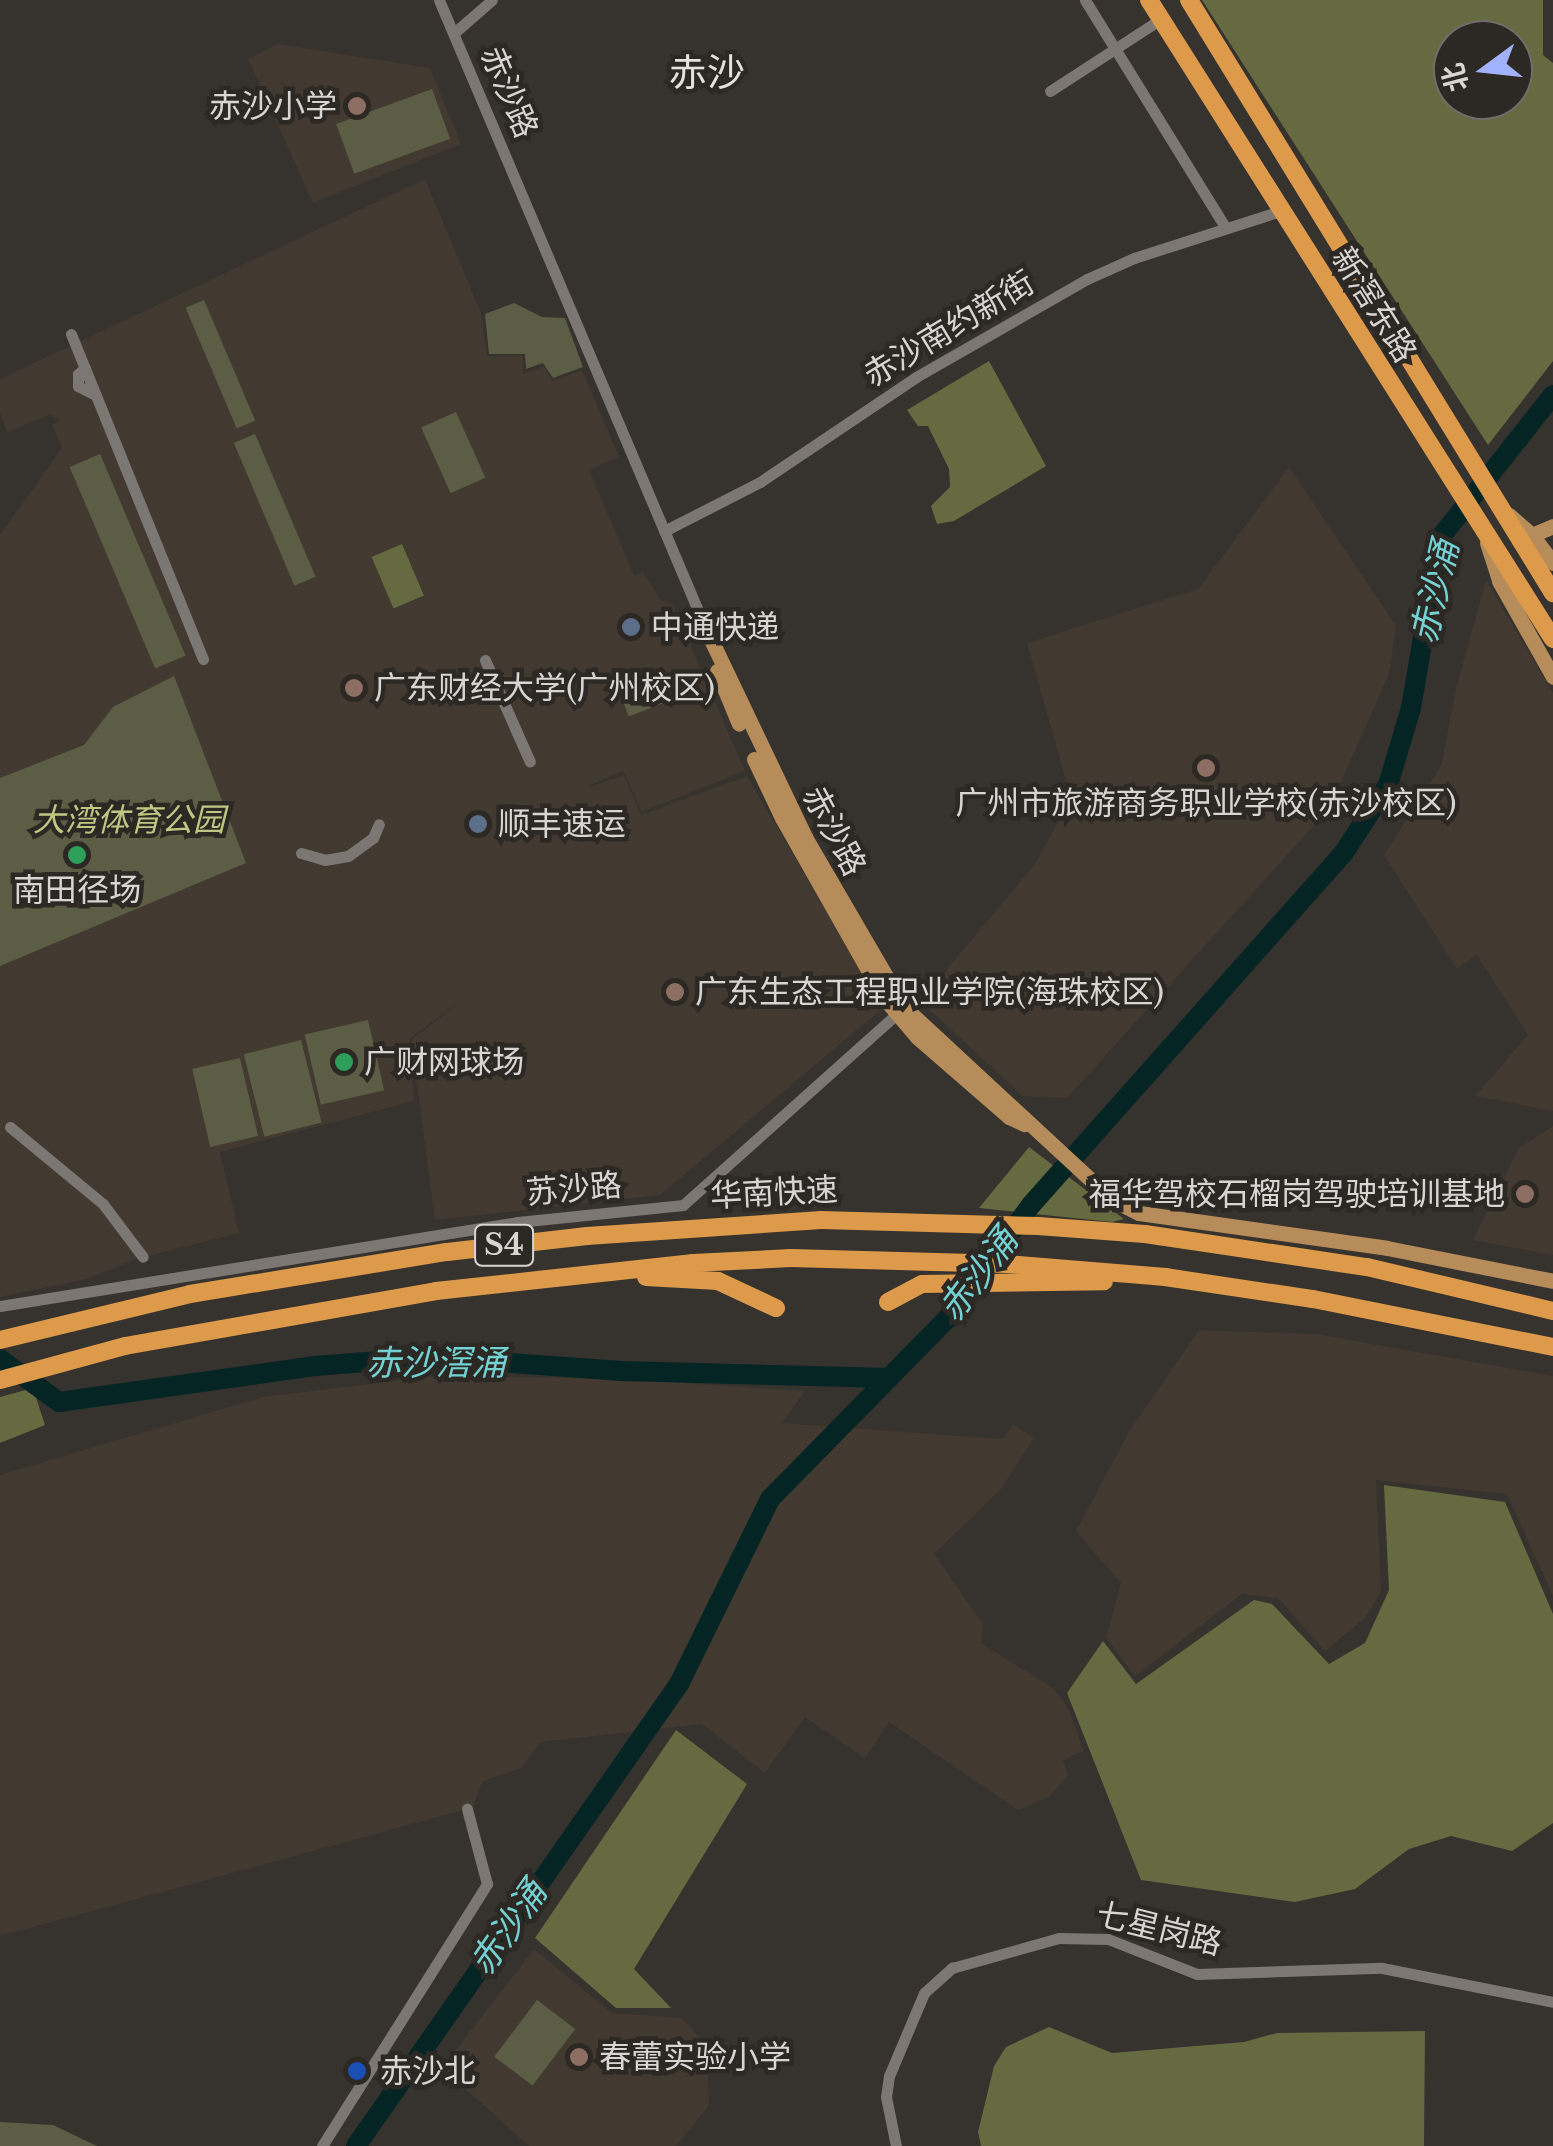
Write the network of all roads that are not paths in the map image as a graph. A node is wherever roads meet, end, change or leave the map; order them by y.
1 (438, 0) edge
2 (492, 0) edge
3 (1084, 0) edge
4 (1149, 0) edge
5 (1189, 0) edge
6 (1161, 20) junction
7 (454, 33) junction
8 (1114, 49) junction
9 (1050, 91) dead end
10 (1280, 211) junction
11 (1226, 228) junction
12 (71, 334) dead end
13 (1503, 510) junction
14 (1553, 526) edge
15 (664, 530) junction
16 (1485, 534) junction
17 (1532, 535) junction
18 (1553, 564) edge
19 (1553, 593) edge
20 (705, 627) joint
21 (1553, 639) edge
22 (204, 659) dead end
23 (485, 660) dead end
24 (1553, 677) edge
25 (530, 762) dead end
26 (379, 824) dead end
27 (301, 852) dead end
28 (900, 1011) junction
29 (10, 1127) dead end
30 (142, 1257) dead end
31 (560, 1276) junction
32 (1174, 1278) junction
33 (1553, 1281) edge
34 (888, 1302) dead end
35 (0, 1306) edge
36 (776, 1308) dead end
37 (1553, 1311) edge
38 (0, 1327) edge
39 (23, 1328) junction
40 (0, 1340) edge
41 (1553, 1347) edge
42 (0, 1380) edge
43 (467, 1809) dead end
44 (1553, 2002) edge
45 (322, 2146) edge
46 (896, 2146) edge

1 - 7 street, 赤沙路
2 - 7 street
3 - 8 street
4 - 6 highway, 新滘东路
5 - 13 highway, 新滘东路
6 - 8 street
6 - 10 highway, 新滘东路
7 - 15 street, 赤沙路
8 - 9 street
8 - 11 street
10 - 11 street, 赤沙南约新街
10 - 16 highway, 新滘东路
11 - 15 street, 赤沙南约新街
12 - 22 street
13 - 17 main road
13 - 19 highway, 新滘东路
14 - 17 main road
15 - 20 street, 赤沙路
16 - 21 highway, 新滘东路
16 - 24 main road
17 - 18 main road
20 - 28 main road, 赤沙路
23 - 25 street
26 - 27 street
28 - 33 main road, 赤沙路
28 - 35 street, 苏沙路
29 - 30 street
31 - 32 highway, 华南快速 / S4
31 - 36 highway
31 - 42 highway, 华南快速 / S4
32 - 34 highway
32 - 41 highway, 华南快速 / S4
37 - 39 highway, 华南快速 / S4
38 - 39 highway
39 - 40 highway, 华南快速 / S4
43 - 45 street
44 - 46 street, 七星岗路

